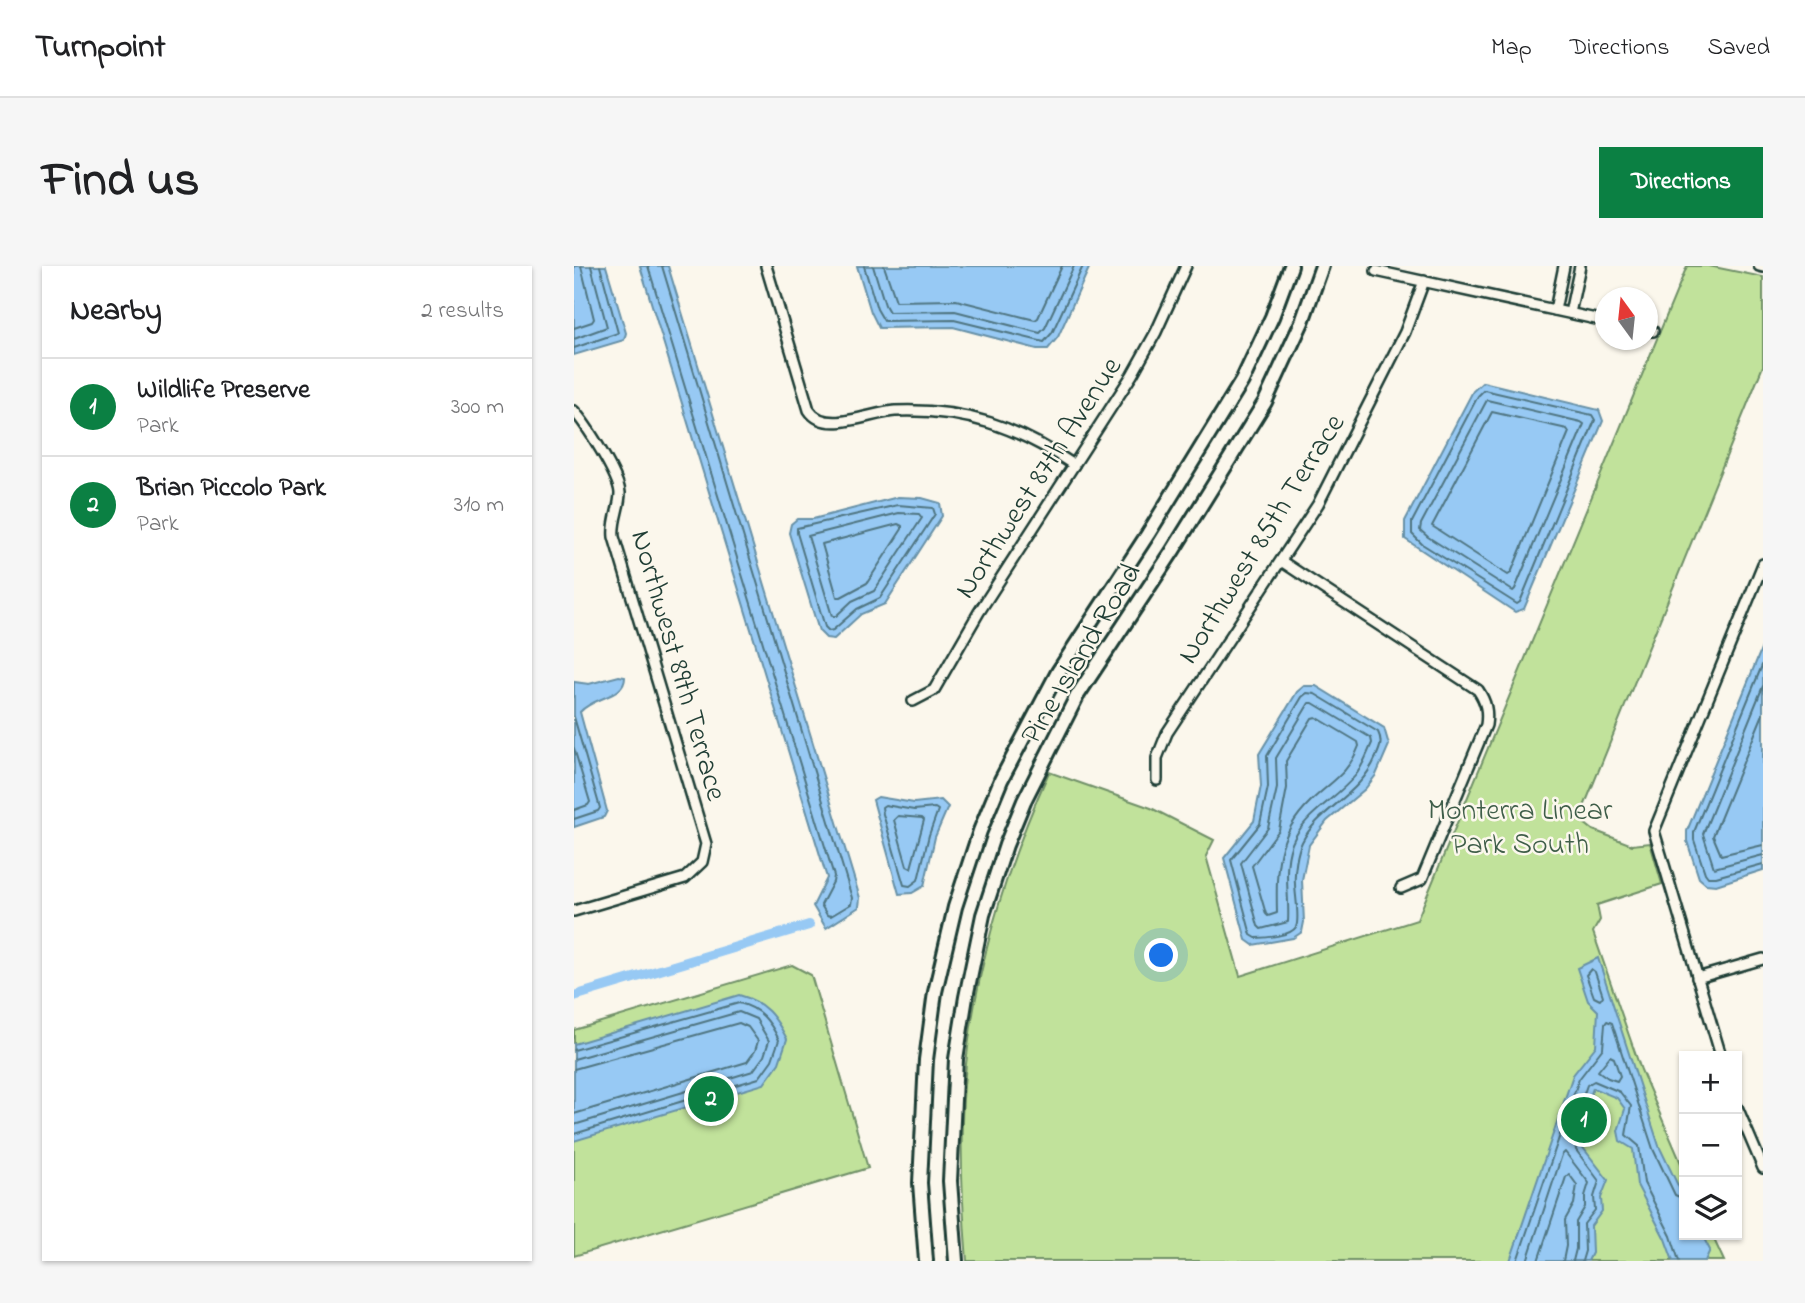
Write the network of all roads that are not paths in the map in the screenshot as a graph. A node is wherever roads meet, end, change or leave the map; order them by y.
1 (766, 266) edge
2 (1186, 266) edge
3 (1291, 266) edge
4 (1322, 266) edge
5 (1564, 266) edge
6 (1580, 266) edge
7 (1376, 271) dead end
8 (1424, 281) junction
9 (1555, 310) junction
10 (1570, 313) junction
11 (1595, 319) edge
12 (574, 411) edge
13 (1074, 466) junction
14 (1281, 561) junction
15 (1763, 564) edge
16 (913, 701) dead end
17 (1157, 780) dead end
18 (1401, 888) dead end
19 (574, 911) edge
20 (1763, 959) edge
21 (1698, 978) junction
22 (1720, 1051) edge
23 (1740, 1114) edge
24 (1763, 1168) edge
25 (926, 1261) edge
26 (956, 1261) edge

1 - 13 street
2 - 13 street, Northwest 87th Avenue
3 - 25 main road, Pine Island Road
4 - 26 main road, Pine Island Road
5 - 9 street
6 - 10 street
7 - 8 street
8 - 9 street
8 - 14 street, Northwest 85th Terrace
9 - 10 street
10 - 11 street
12 - 19 street, Northwest 89th Terrace
13 - 16 street, Northwest 87th Avenue
14 - 17 street, Northwest 85th Terrace
14 - 18 street
15 - 21 street
20 - 21 street
21 - 22 street
23 - 24 street

